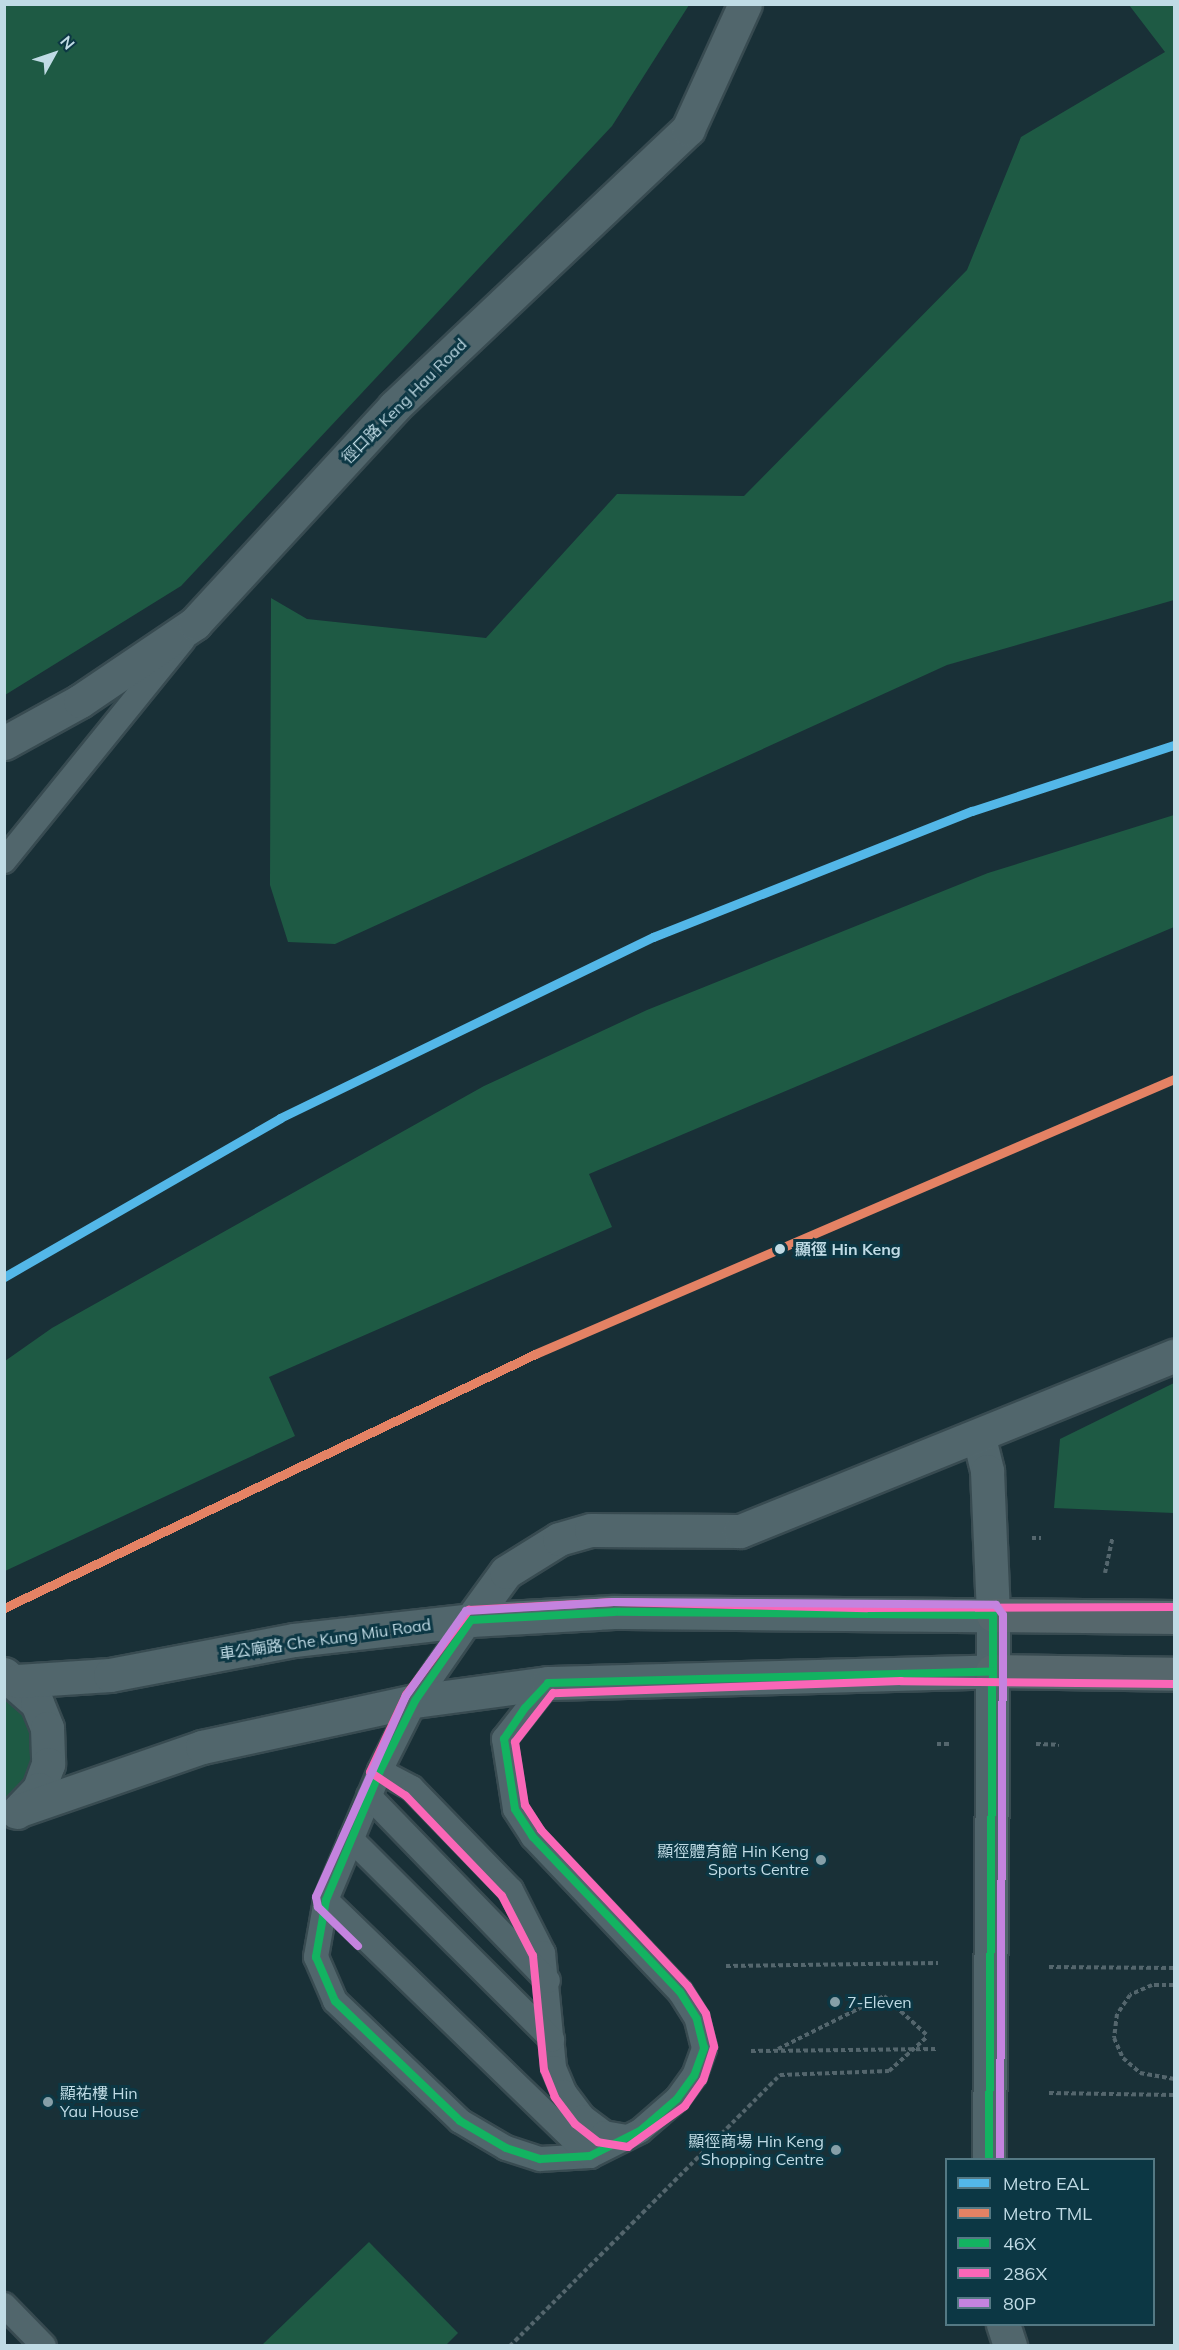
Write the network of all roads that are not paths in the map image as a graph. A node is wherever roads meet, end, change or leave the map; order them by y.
1 (745, 4) edge
2 (206, 612) junction
3 (4, 743) edge
4 (4, 861) edge
5 (1174, 1356) edge
6 (979, 1438) junction
7 (993, 1616) junction
8 (1174, 1617) edge
9 (471, 1620) junction
10 (992, 1671) junction
11 (1174, 1674) edge
12 (11, 1678) edge
13 (548, 1683) junction
14 (415, 1701) junction
15 (380, 1771) junction
16 (369, 1796) junction
17 (12, 1814) edge
18 (351, 1839) junction
19 (326, 1900) junction
20 (548, 1981) junction
21 (552, 2039) junction
22 (627, 2137) junction
23 (590, 2156) junction
24 (989, 2158) edge
25 (4, 2305) edge
26 (1004, 2326) edge
27 (44, 2346) edge
28 (1010, 2346) edge

1 - 2 street, 徑口路 Keng Hau Road
2 - 3 street, 徑口路 Keng Hau Road
2 - 4 lane
5 - 6 street
6 - 7 street
6 - 9 street
7 - 8 main road, 車公廟路 Che Kung Miu Road
7 - 9 street, 車公廟路 Che Kung Miu Road
7 - 10 street
9 - 12 street, 車公廟路 Che Kung Miu Road
9 - 14 lane
10 - 11 main road
10 - 13 street
10 - 24 street
12 - 17 street
13 - 14 street
13 - 22 lane
14 - 15 lane
14 - 17 street
15 - 16 lane
15 - 20 lane
16 - 18 lane
16 - 20 lane
18 - 19 lane
18 - 21 lane
19 - 23 lane
19 - 23 lane
20 - 21 lane
21 - 22 lane
22 - 23 lane
25 - 27 lane
26 - 28 street

